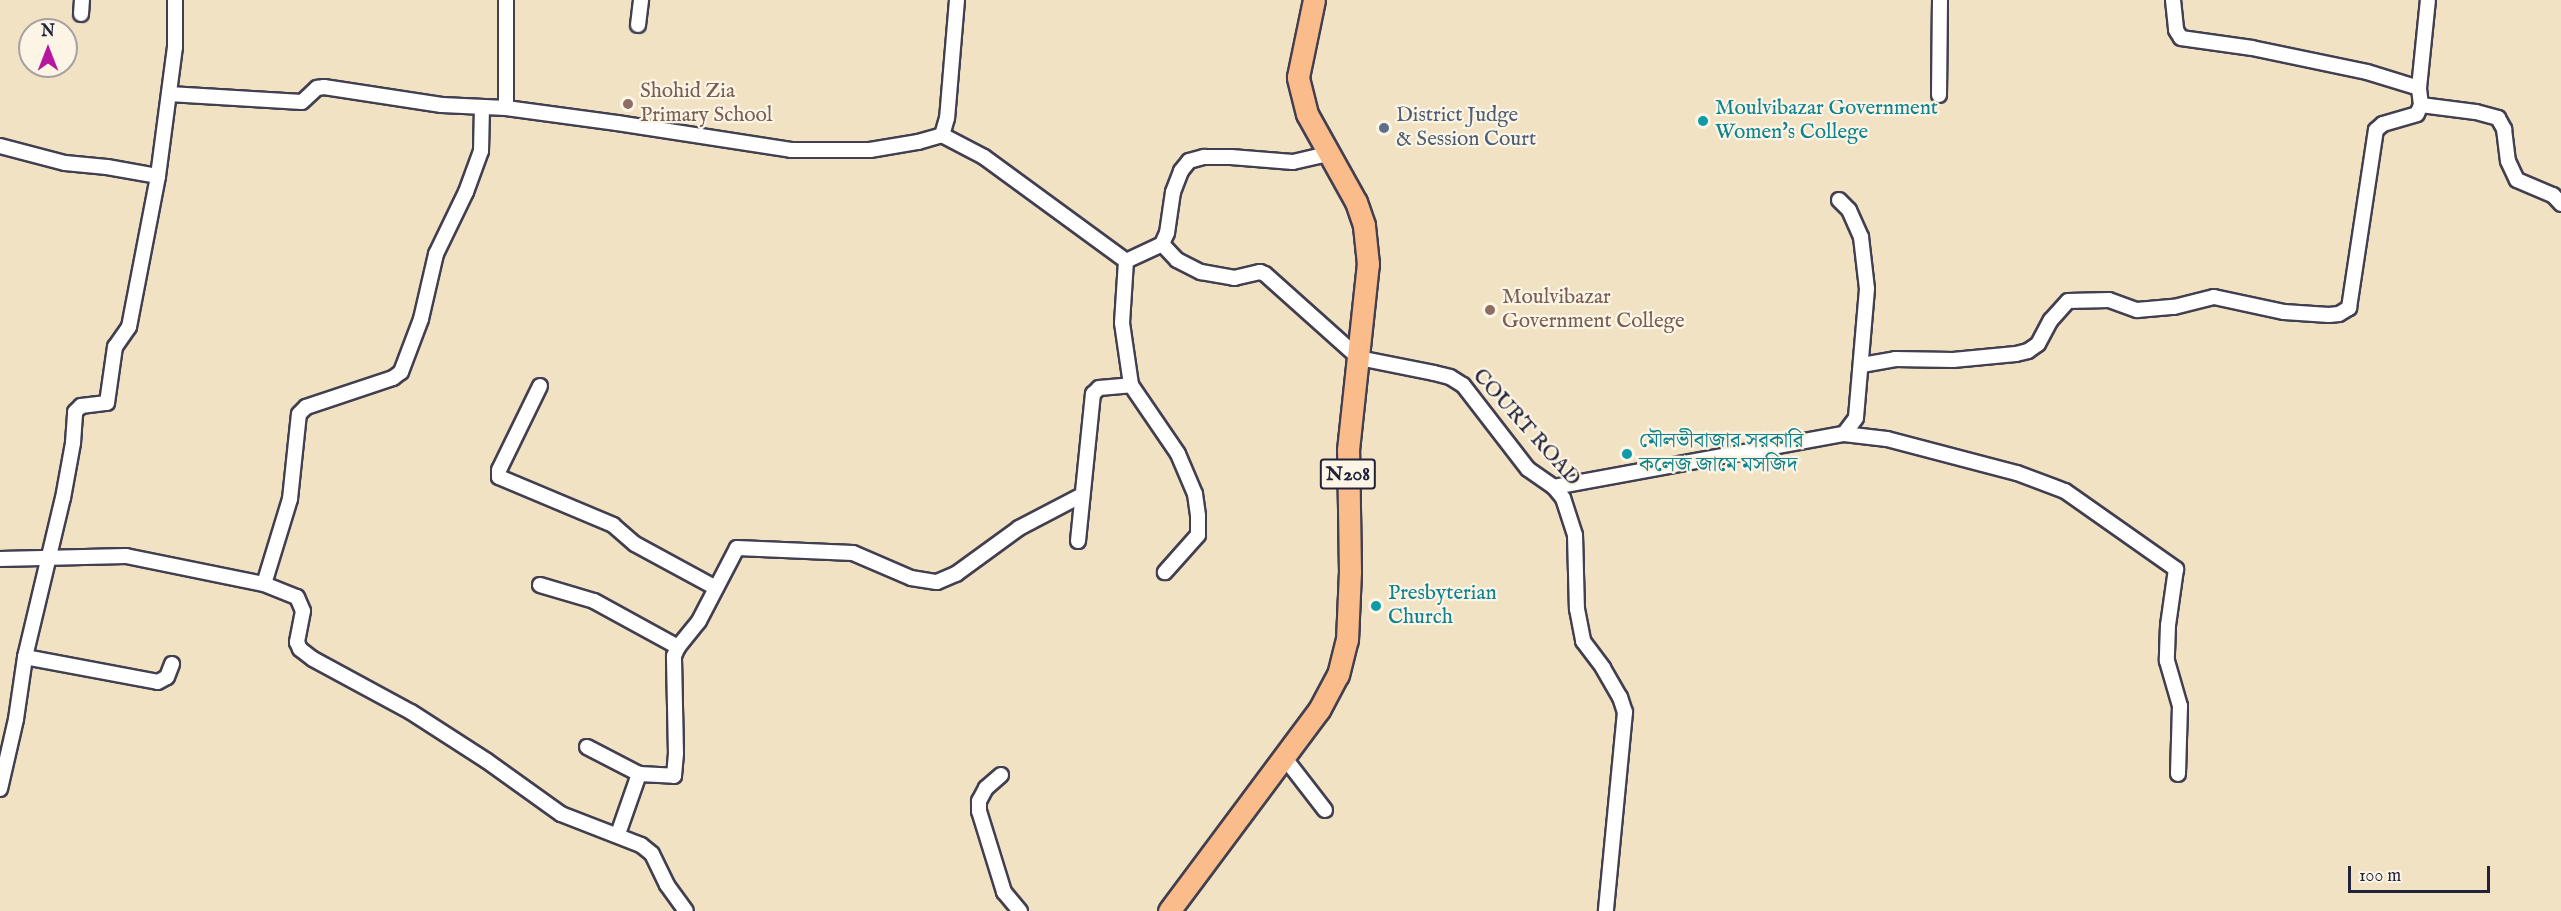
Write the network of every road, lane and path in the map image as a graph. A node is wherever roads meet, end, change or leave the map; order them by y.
1 (175, 0) edge
2 (506, 0) edge
3 (641, 0) edge
4 (957, 0) edge
5 (1314, 0) edge
6 (1940, 0) edge
7 (2173, 0) edge
8 (2428, 0) edge
9 (638, 25) dead end
10 (2419, 88) junction
11 (169, 94) junction
12 (1939, 95) dead end
13 (2421, 105) junction
14 (482, 107) junction
15 (506, 108) junction
16 (942, 135) junction
17 (0, 146) edge
18 (1327, 154) junction
19 (158, 176) junction
20 (1839, 200) dead end
21 (2561, 204) edge
22 (1162, 244) junction
23 (1126, 261) junction
24 (1359, 358) junction
25 (1862, 365) junction
26 (1131, 385) junction
27 (540, 386) dead end
28 (1844, 434) junction
29 (1554, 487) junction
30 (1082, 495) junction
31 (1078, 541) dead end
32 (49, 555) junction
33 (0, 559) edge
34 (1165, 572) dead end
35 (264, 584) junction
36 (540, 585) dead end
37 (716, 588) junction
38 (678, 647) junction
39 (25, 657) junction
40 (172, 664) dead end
41 (587, 747) dead end
42 (1284, 757) junction
43 (639, 774) junction
44 (2178, 774) dead end
45 (1001, 775) dead end
46 (0, 789) edge
47 (1325, 810) dead end
48 (618, 834) junction
49 (686, 911) edge
50 (1020, 911) edge
51 (1169, 911) edge
52 (1606, 911) edge

1 - 11 street
2 - 15 street
3 - 9 street
4 - 16 street
5 - 18 highway, N208
6 - 12 street
7 - 10 street
8 - 10 street
10 - 13 street
11 - 14 street
11 - 19 street
13 - 21 street
13 - 25 street
14 - 15 street
14 - 35 street
15 - 16 street
16 - 23 street
17 - 19 street
18 - 22 street
18 - 24 highway, N208
19 - 32 street
20 - 25 street
22 - 23 street
22 - 24 street
23 - 26 street
24 - 29 street, COURT ROAD
24 - 42 highway, N208
25 - 28 street
26 - 30 street
26 - 34 street
27 - 37 street
28 - 29 street
28 - 44 street
29 - 52 street, COURT ROAD
30 - 31 street
30 - 37 street
32 - 33 street
32 - 35 street
32 - 39 street
35 - 48 street
36 - 38 street
37 - 38 street
38 - 43 street
39 - 40 street
39 - 46 street
41 - 43 street
42 - 47 street
42 - 51 highway, N208
43 - 48 street
45 - 50 street
48 - 49 street

